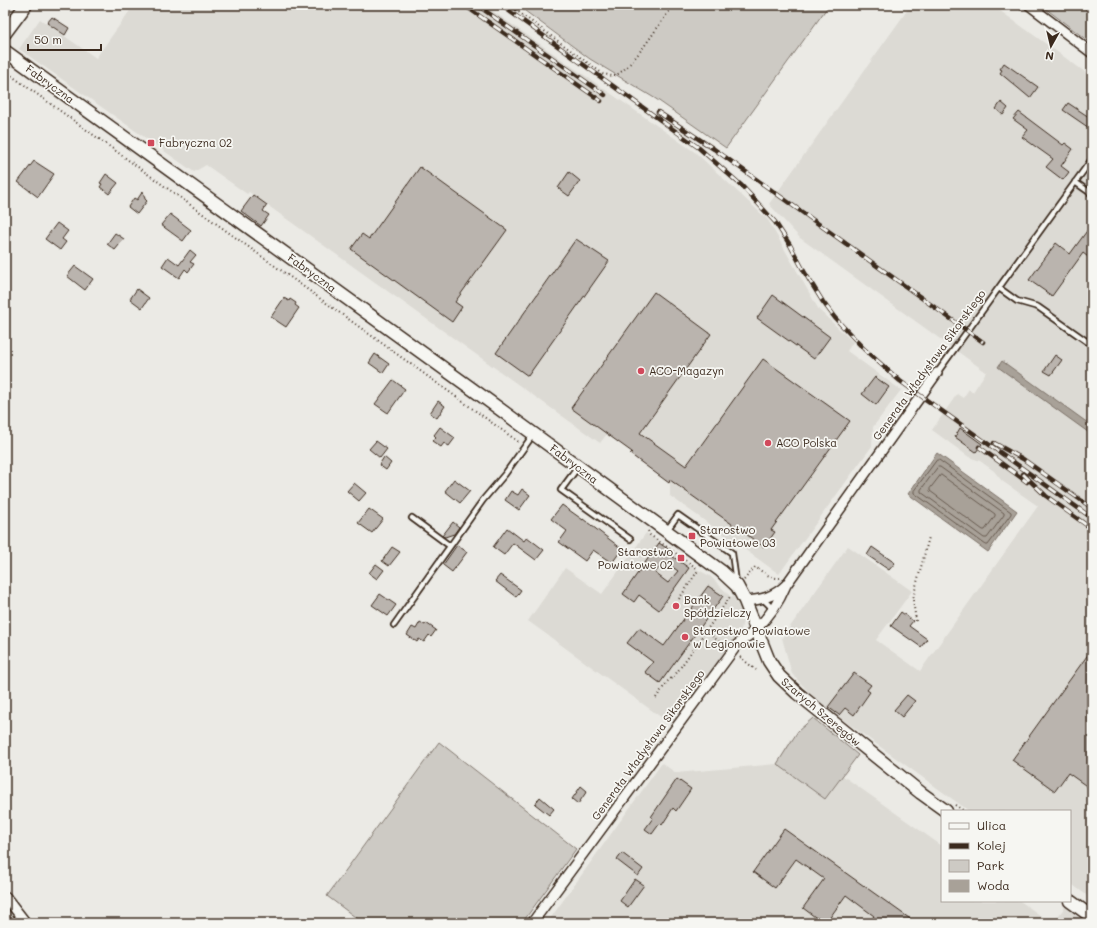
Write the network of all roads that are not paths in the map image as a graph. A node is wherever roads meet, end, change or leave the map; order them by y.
1 (26, 5) edge
2 (1029, 5) edge
3 (5, 33) edge
4 (5, 51) edge
5 (1092, 53) edge
6 (1092, 159) edge
7 (1075, 182) junction
8 (1092, 194) edge
9 (999, 288) junction
10 (1092, 345) edge
11 (937, 373) joint
12 (534, 434) junction
13 (578, 467) junction
14 (618, 497) joint
15 (412, 518) dead end
16 (666, 531) junction
17 (630, 539) dead end
18 (450, 546) junction
19 (784, 581) junction
20 (736, 586) junction
21 (763, 599) junction
22 (745, 601) junction
23 (772, 611) junction
24 (394, 625) dead end
25 (756, 630) junction
26 (945, 810) edge
27 (5, 896) edge
28 (1071, 902) edge
29 (1092, 917) edge
30 (26, 923) edge
31 (532, 923) edge

1 - 3 street
2 - 5 street
4 - 12 street, Fabryczna
6 - 7 lane, Generała Władysława Sikorskiego
7 - 8 lane
7 - 9 lane, Generała Władysława Sikorskiego
9 - 10 lane
9 - 11 lane, Generała Władysława Sikorskiego
11 - 19 street, Generała Władysława Sikorskiego
12 - 13 street, Fabryczna
12 - 18 lane
13 - 14 street, Fabryczna
13 - 17 lane
14 - 16 street, Szarych Szeregów
15 - 18 lane
16 - 20 street, Szarych Szeregów
16 - 20 lane
18 - 24 lane
19 - 21 street, Generała Władysława Sikorskiego
19 - 23 street, Generała Władysława Sikorskiego
20 - 22 street, Szarych Szeregów
21 - 22 street, Generała Władysława Sikorskiego
21 - 23 lane
22 - 25 street, Szarych Szeregów
23 - 25 street, Generała Władysława Sikorskiego
25 - 26 street, Szarych Szeregów
25 - 31 street, Generała Władysława Sikorskiego
27 - 30 street
28 - 29 street

